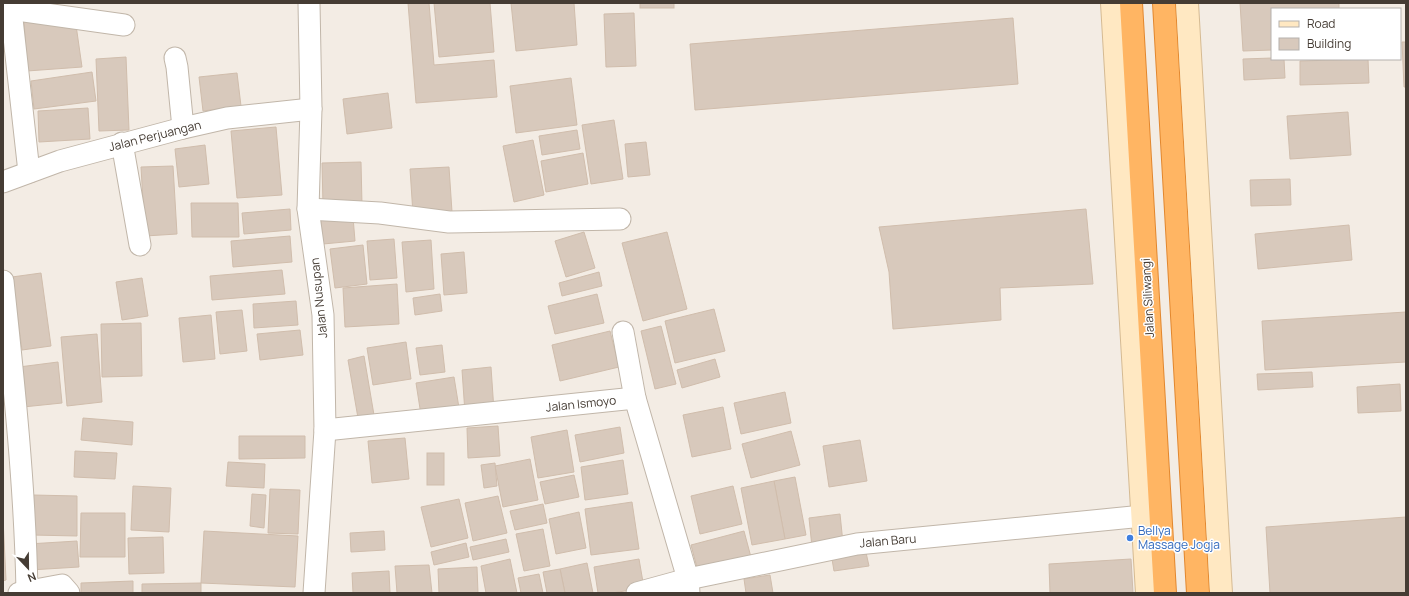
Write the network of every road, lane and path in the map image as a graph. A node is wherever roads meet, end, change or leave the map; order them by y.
1 (309, 3) edge
2 (1112, 3) edge
3 (1130, 3) edge
4 (1164, 3) edge
5 (1187, 3) edge
6 (7, 9) edge
7 (124, 25) dead end
8 (175, 58) dead end
9 (311, 109) junction
10 (183, 128) junction
11 (122, 143) junction
12 (29, 172) junction
13 (3, 182) edge
14 (308, 209) junction
15 (620, 219) dead end
16 (140, 245) dead end
17 (3, 280) edge
18 (623, 332) dead end
19 (635, 398) junction
20 (325, 430) junction
21 (1143, 516) junction
22 (688, 586) edge
23 (23, 592) edge
24 (69, 593) edge
25 (314, 593) edge
26 (637, 593) edge
27 (1147, 593) edge
28 (1165, 593) edge
29 (1198, 593) edge
30 (1221, 593) edge

1 - 9 street, Jalan Nusupan
2 - 21 street
3 - 28 highway, Jalan Siliwangi
4 - 29 highway
5 - 30 street
6 - 7 street
6 - 12 street
8 - 10 street
9 - 10 street, Jalan Perjuangan
9 - 14 street, Jalan Nusupan
10 - 11 street, Jalan Perjuangan
11 - 12 street, Jalan Perjuangan
11 - 16 street
12 - 13 street, Jalan Perjuangan
14 - 15 street
14 - 20 street, Jalan Nusupan
17 - 23 street
18 - 19 street
19 - 20 street, Jalan Ismoyo
19 - 22 street
20 - 25 street, Jalan Nusupan
21 - 22 street, Jalan Baru
21 - 27 street
22 - 26 street, Jalan Baru
23 - 24 street

